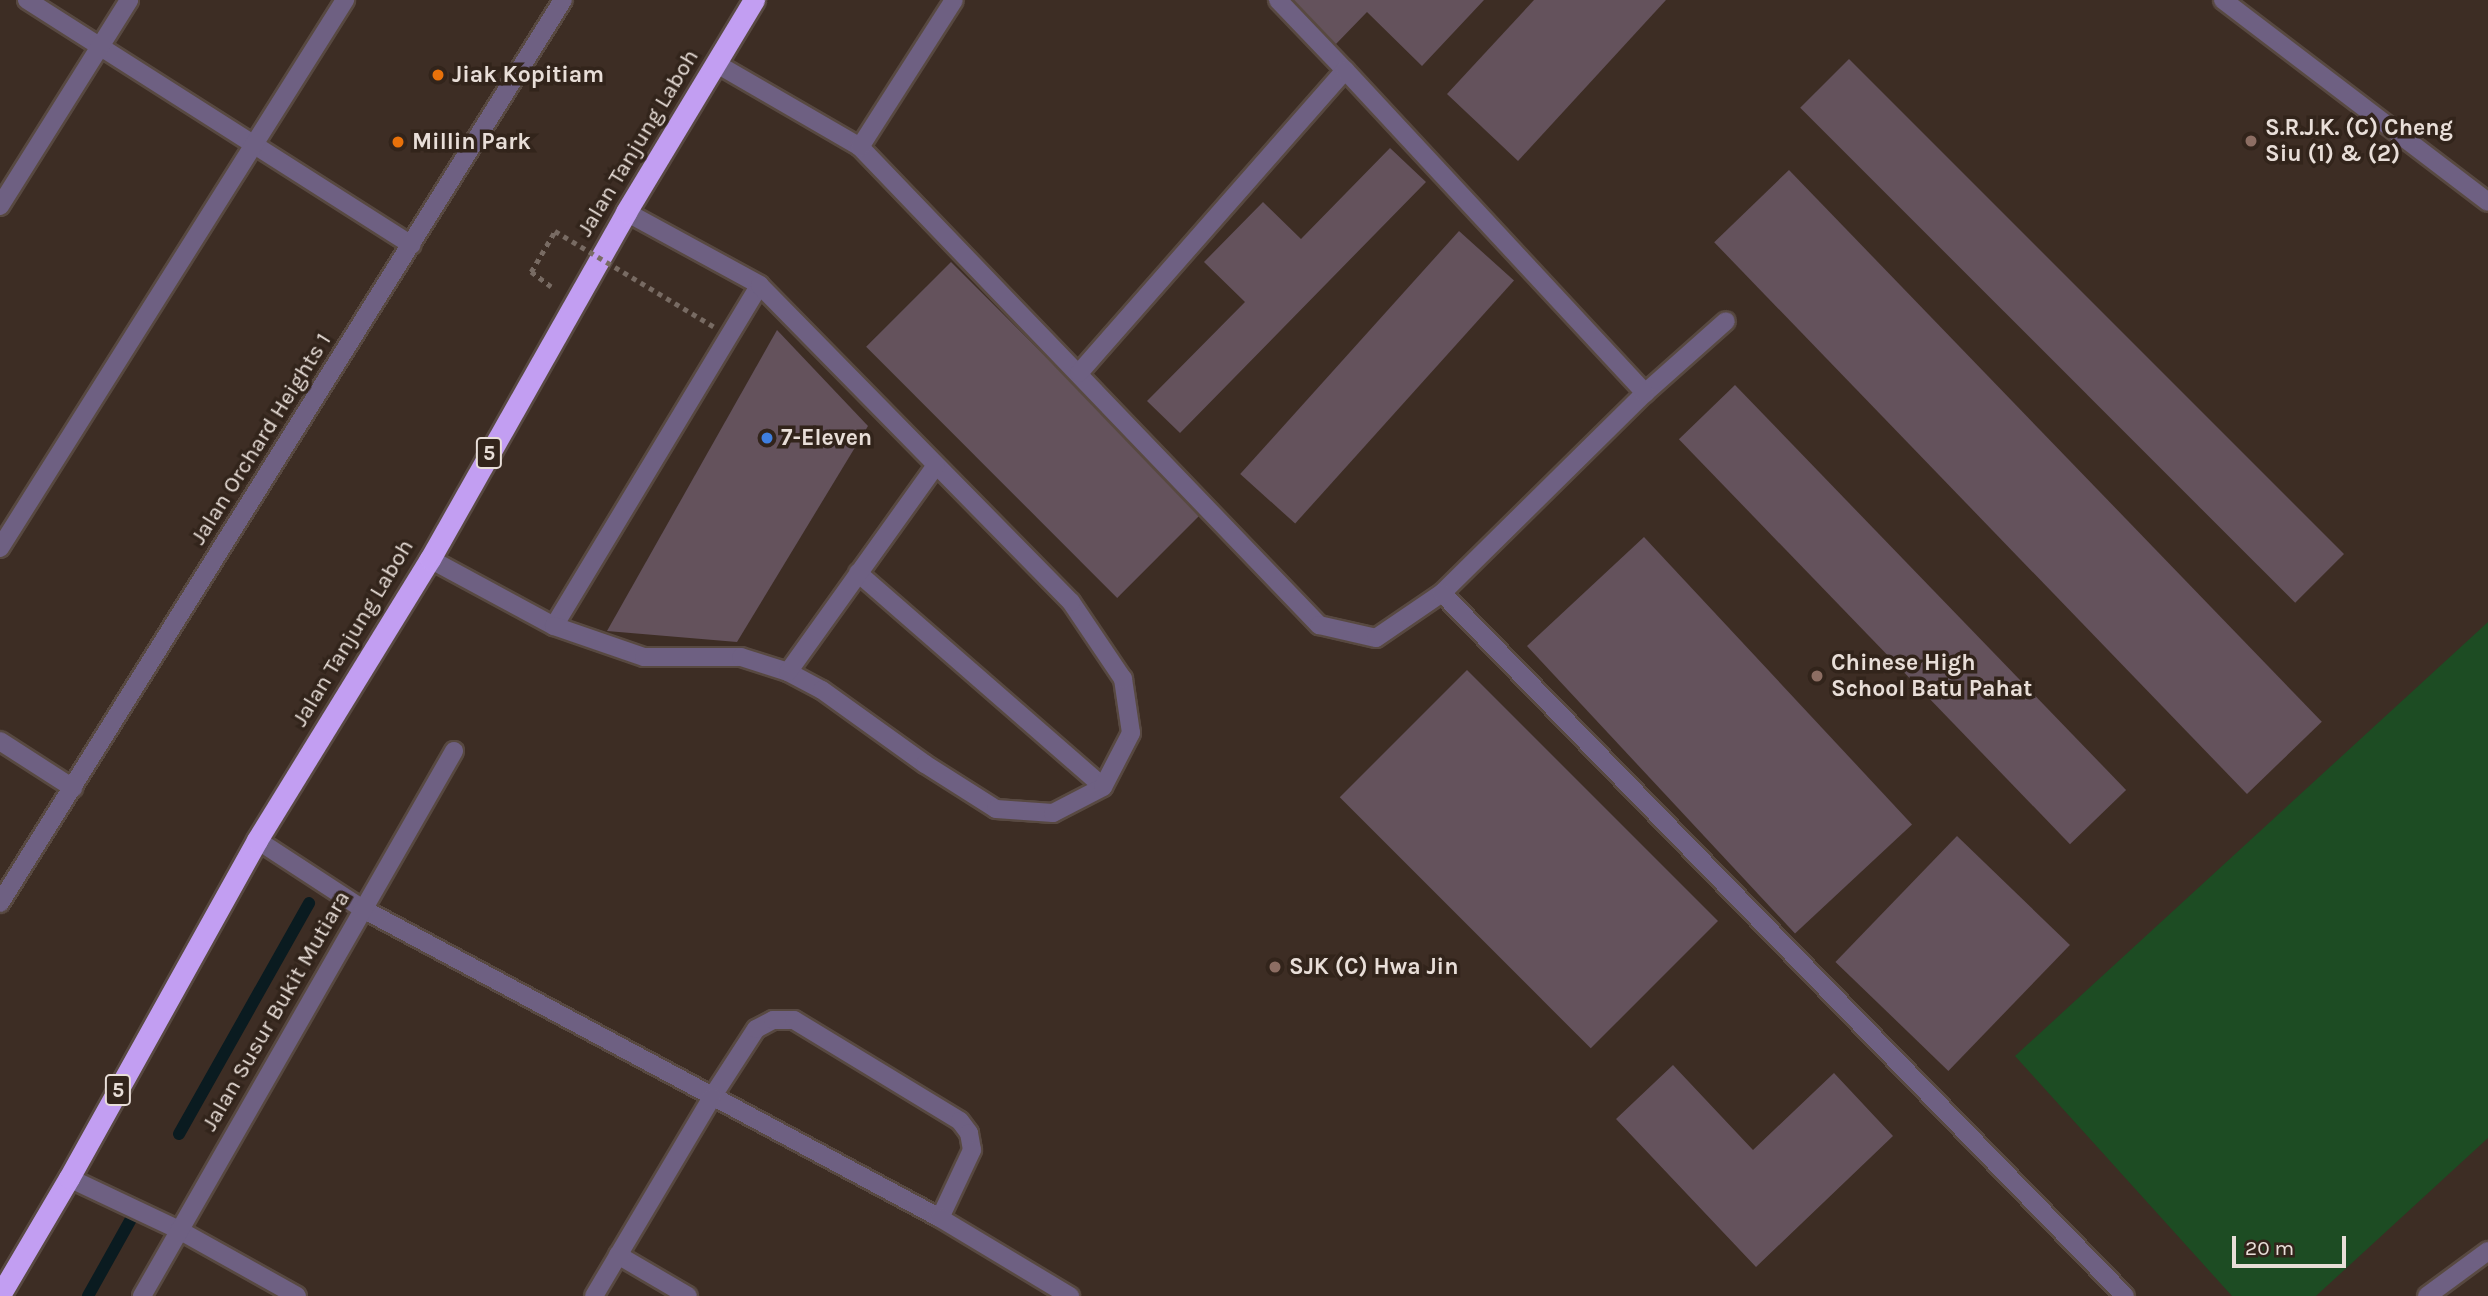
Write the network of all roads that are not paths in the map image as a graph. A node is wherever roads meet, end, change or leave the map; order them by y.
1 (27, 0) edge
2 (129, 0) edge
3 (345, 0) edge
4 (562, 0) edge
5 (754, 0) edge
6 (954, 0) edge
7 (1278, 0) edge
8 (2223, 0) edge
9 (100, 46) junction
10 (717, 64) junction
11 (1345, 70) junction
12 (256, 146) junction
13 (860, 147) junction
14 (2488, 202) edge
15 (0, 206) edge
16 (626, 212) junction
17 (411, 245) junction
18 (760, 285) junction
19 (1726, 321) dead end
20 (1079, 373) junction
21 (1645, 393) junction
22 (936, 465) junction
23 (0, 548) edge
24 (430, 559) junction
25 (858, 573) junction
26 (1442, 593) junction
27 (554, 626) junction
28 (788, 672) junction
29 (0, 741) edge
30 (454, 751) dead end
31 (1103, 787) junction
32 (74, 788) junction
33 (257, 840) junction
34 (0, 903) edge
35 (363, 909) junction
36 (712, 1097) junction
37 (69, 1178) junction
38 (940, 1218) junction
39 (179, 1230) junction
40 (2488, 1251) edge
41 (618, 1255) junction
42 (0, 1295) edge
43 (142, 1296) edge
44 (297, 1296) edge
45 (594, 1296) edge
46 (688, 1296) edge
47 (1070, 1296) edge
48 (2125, 1296) edge
49 (2427, 1296) edge

1 - 9 street
2 - 9 street
3 - 12 street
4 - 17 street, Jalan Orchard Heights 1
5 - 10 highway, Jalan Tanjung Laboh / 5
6 - 13 street
7 - 11 street
8 - 14 street
9 - 12 street
9 - 15 street
10 - 13 street
10 - 16 highway, Jalan Tanjung Laboh / 5
11 - 20 street
11 - 21 street
12 - 17 street
12 - 23 street
13 - 20 street
16 - 18 street
16 - 24 highway, Jalan Tanjung Laboh / 5
17 - 32 street, Jalan Orchard Heights 1
18 - 22 street
18 - 27 street
19 - 21 street
20 - 26 street
21 - 26 street
22 - 25 street
22 - 31 street
24 - 27 street
24 - 33 highway, Jalan Tanjung Laboh / 5
25 - 28 street
25 - 31 street
26 - 48 street
27 - 28 street
28 - 31 street
29 - 32 street
30 - 35 street, Jalan Susur Bukit Mutiara
32 - 34 street, Jalan Orchard Heights 1
33 - 35 street
33 - 37 highway, Jalan Tanjung Laboh / 5
35 - 36 street
35 - 39 street, Jalan Susur Bukit Mutiara
36 - 38 street
36 - 38 street
36 - 41 street
37 - 39 street
37 - 42 highway, Jalan Tanjung Laboh / 5
38 - 47 street
39 - 43 street, Jalan Susur Bukit Mutiara
39 - 44 street
40 - 49 street
41 - 45 street
41 - 46 street

